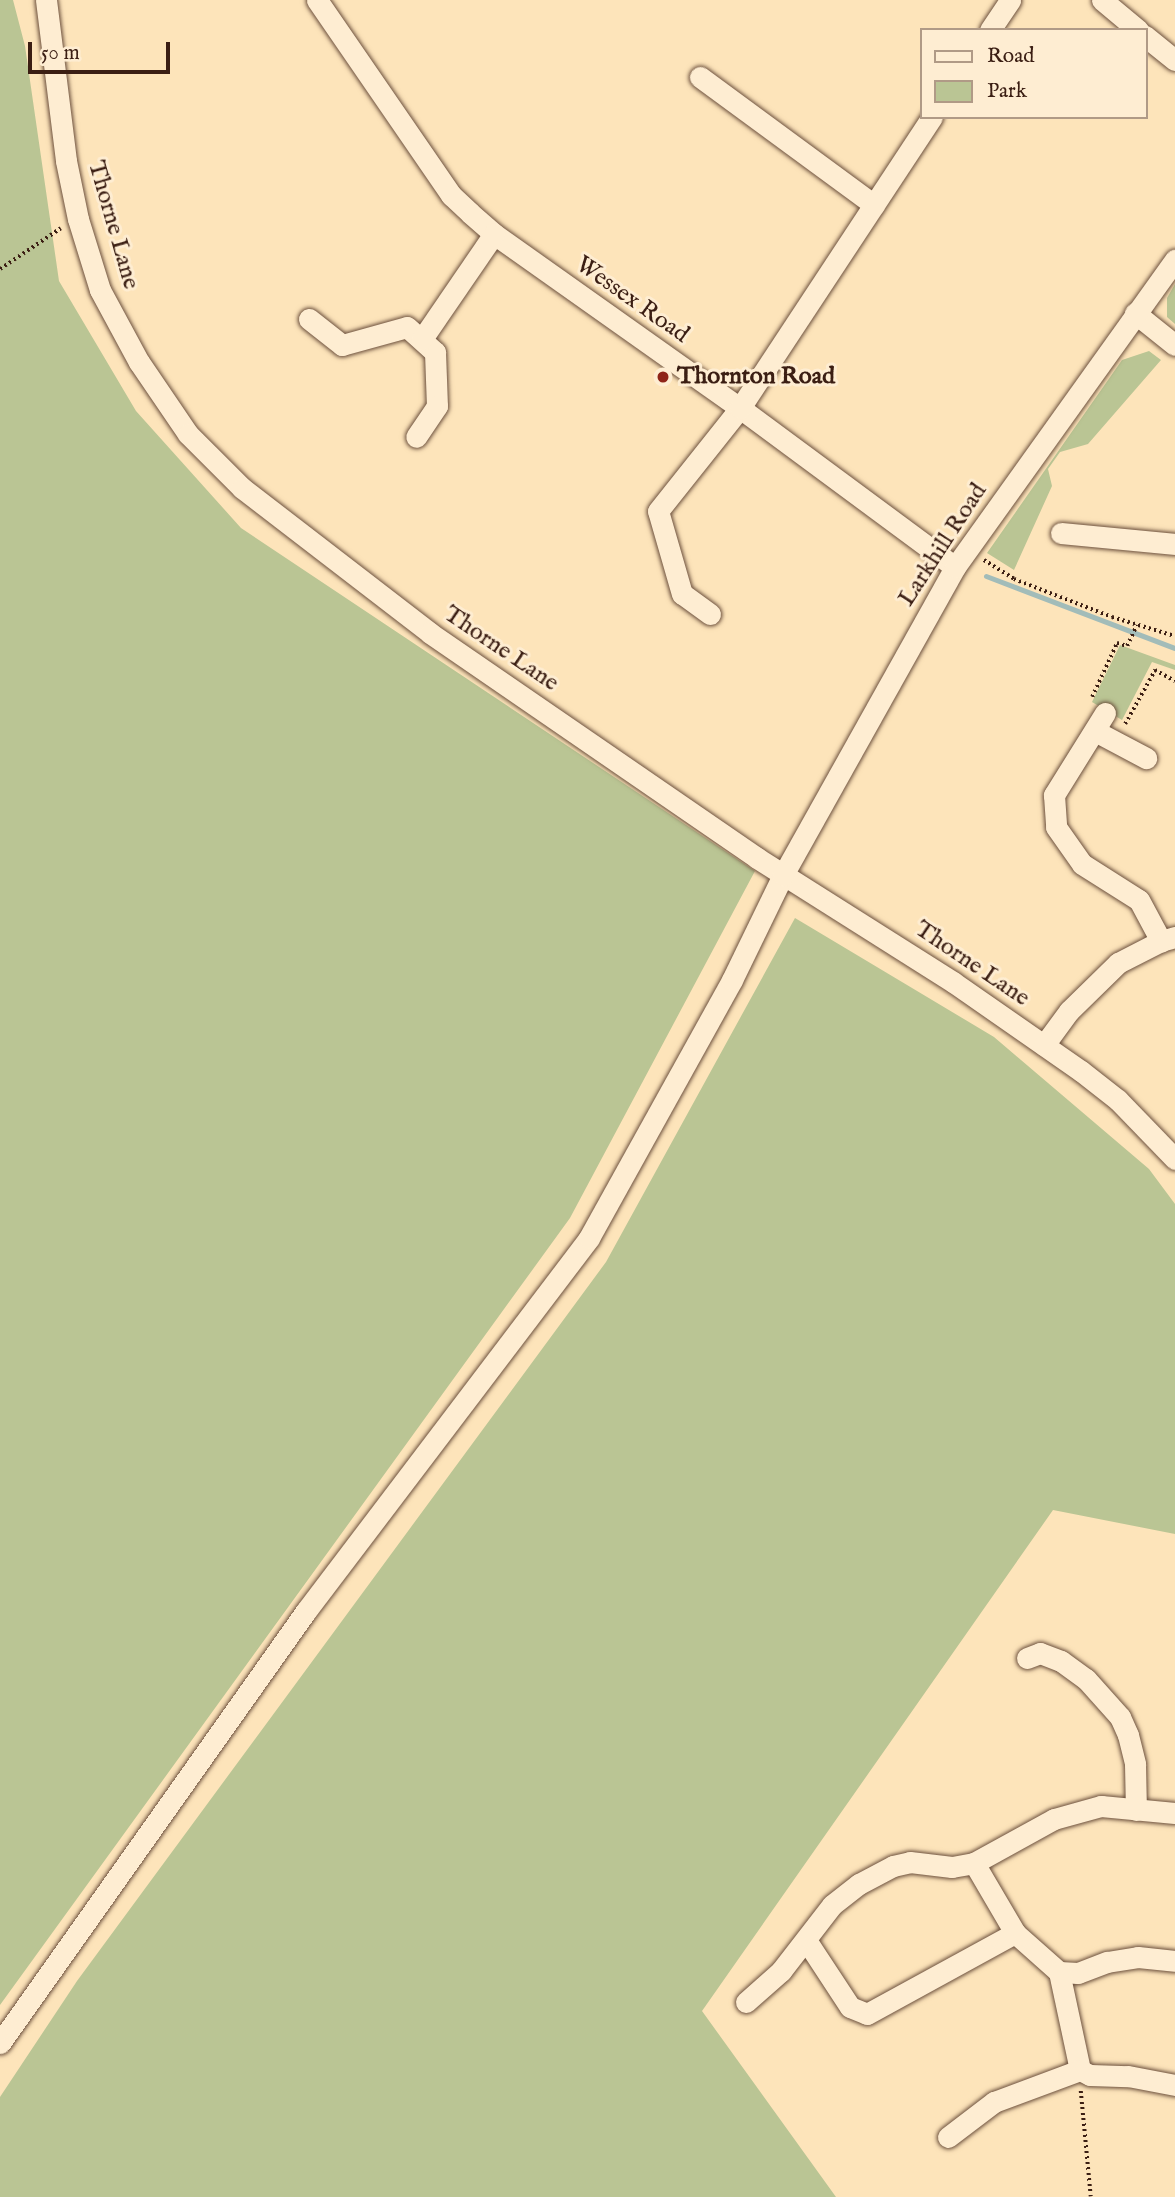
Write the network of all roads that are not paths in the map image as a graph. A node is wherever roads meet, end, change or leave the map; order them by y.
1 (46, 0) edge
2 (317, 0) edge
3 (1010, 0) edge
4 (1102, 0) edge
5 (991, 28) edge
6 (1136, 28) edge
7 (1147, 38) edge
8 (1175, 60) edge
9 (700, 77) dead end
10 (931, 119) edge
11 (874, 205) junction
12 (494, 234) junction
13 (1175, 260) edge
14 (1135, 313) junction
15 (309, 319) dead end
16 (422, 339) junction
17 (1175, 345) edge
18 (740, 408) junction
19 (416, 437) dead end
20 (1061, 533) dead end
21 (1175, 544) edge
22 (961, 558) junction
23 (710, 614) dead end
24 (1146, 758) dead end
25 (783, 876) junction
26 (1168, 939) edge
27 (1044, 1045) junction
28 (1175, 1159) edge
29 (1027, 1658) dead end
30 (1136, 1810) junction
31 (1175, 1813) edge
32 (974, 1863) junction
33 (1015, 1933) junction
34 (806, 1940) junction
35 (1175, 1961) edge
36 (1059, 1972) junction
37 (746, 2002) dead end
38 (0, 2043) edge
39 (1080, 2070) junction
40 (1175, 2085) edge
41 (948, 2137) dead end

1 - 25 street, Thorne Lane
2 - 12 street, Wessex Road
3 - 5 street
4 - 6 street
7 - 8 street
9 - 11 street
10 - 11 street
11 - 18 street
12 - 16 street
12 - 18 street, Wessex Road
13 - 14 street, Larkhill Road
14 - 17 street
14 - 22 street, Larkhill Road
15 - 16 street
16 - 19 street
18 - 22 street, Wessex Road
18 - 23 street
20 - 21 street
22 - 25 street, Larkhill Road
24 - 26 street
25 - 27 street, Thorne Lane
25 - 38 street, Larkhill Road
26 - 27 street
27 - 28 street, Thorne Lane
29 - 30 street
30 - 31 street
30 - 32 street
32 - 33 street
32 - 34 street
33 - 34 street
33 - 36 street
34 - 37 street
35 - 36 street
36 - 39 street
39 - 40 street
39 - 41 street

